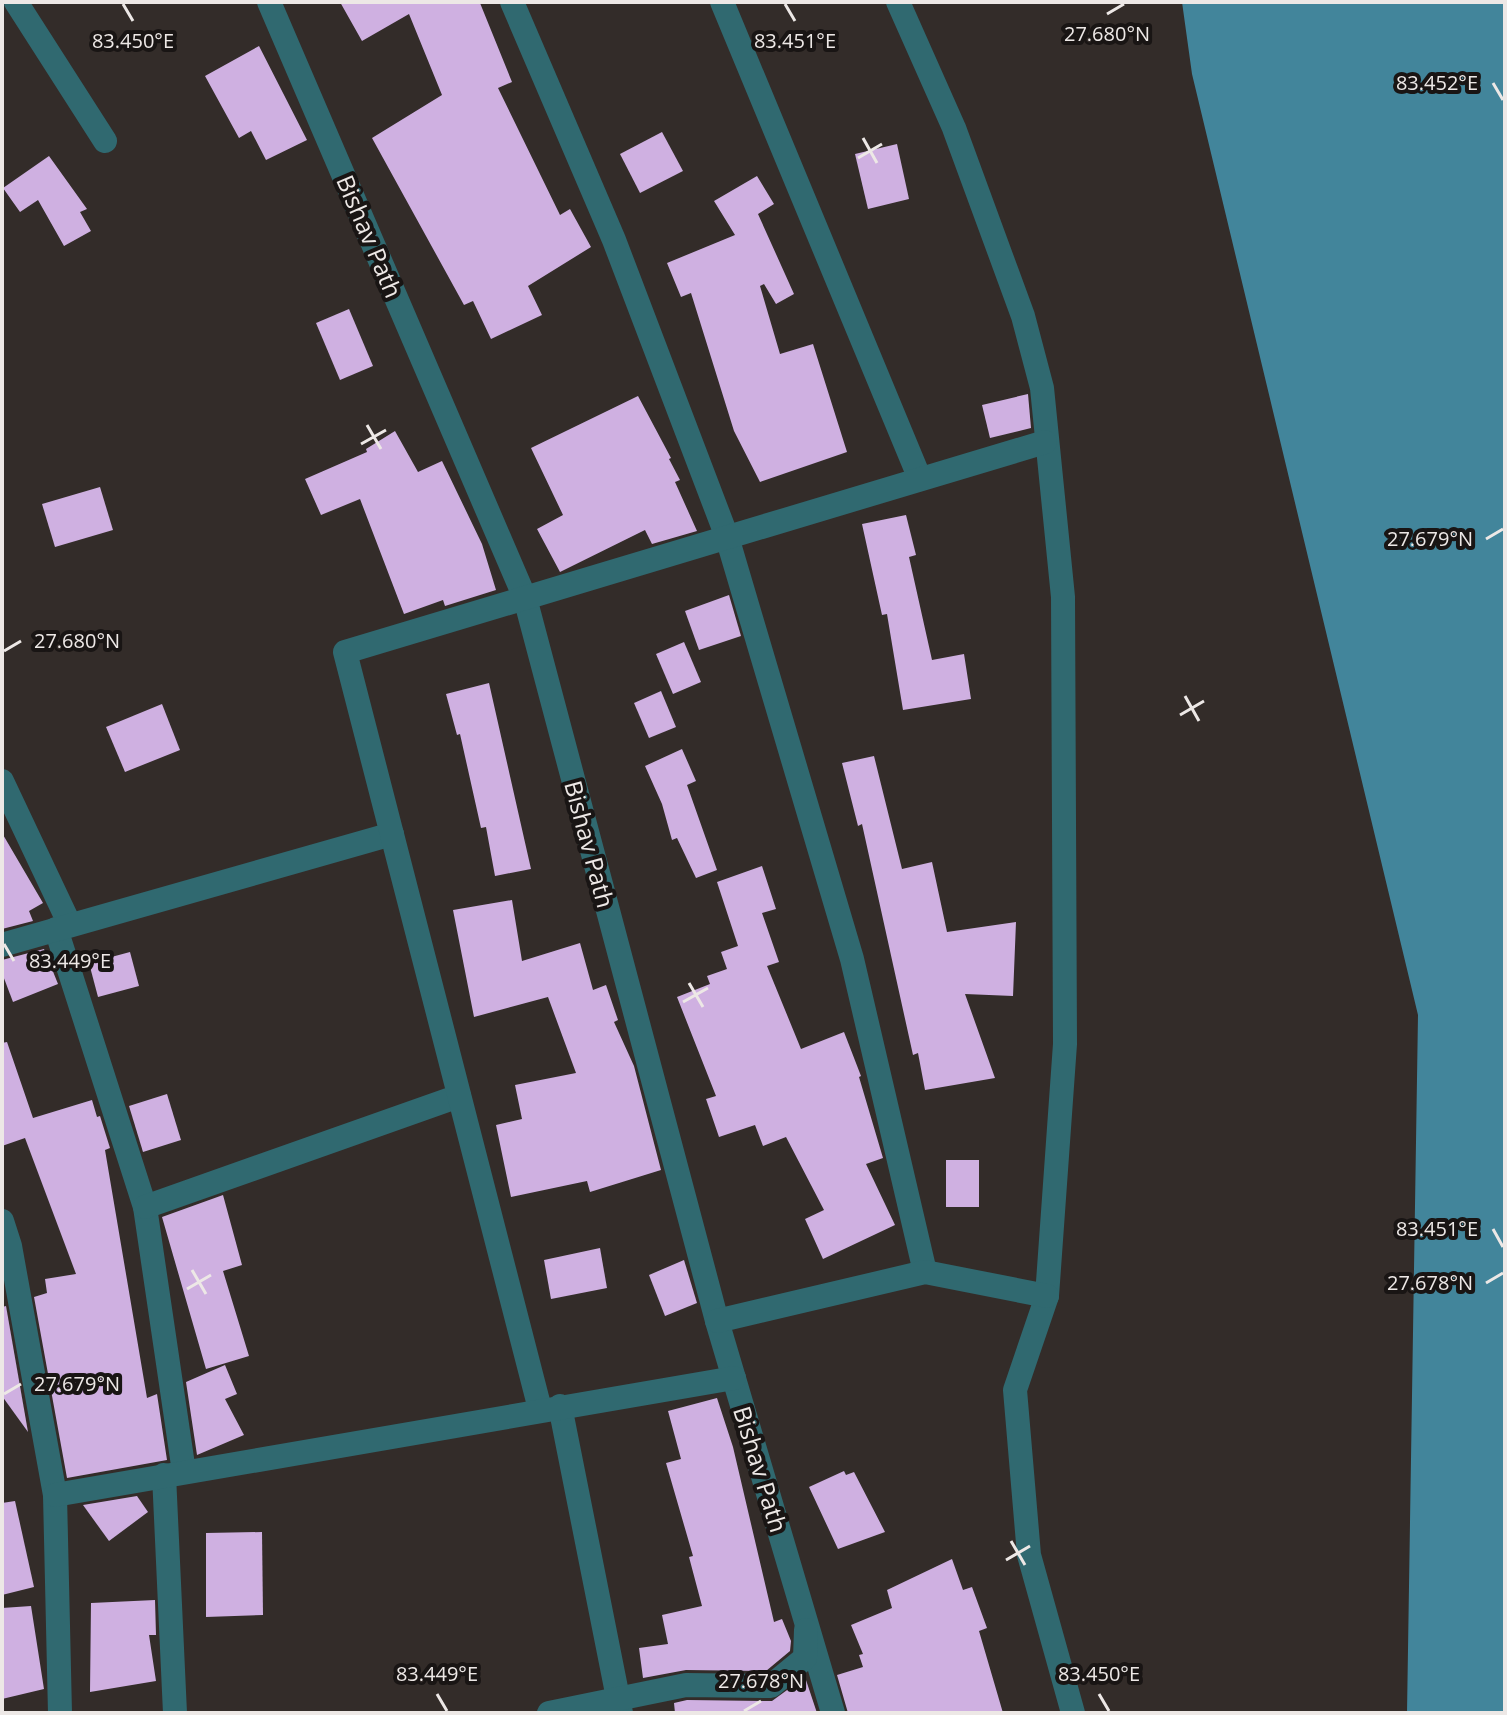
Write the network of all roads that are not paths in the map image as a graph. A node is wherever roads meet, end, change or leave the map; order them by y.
1 (16, 2) edge
2 (269, 2) edge
3 (512, 2) edge
4 (722, 2) edge
5 (898, 2) edge
6 (105, 141) dead end
7 (1045, 442) junction
8 (920, 479) junction
9 (727, 537) junction
10 (525, 598) junction
11 (2, 781) edge
12 (392, 834) junction
13 (63, 927) junction
14 (2, 945) edge
15 (459, 1096) junction
16 (145, 1207) junction
17 (2, 1221) edge
18 (925, 1272) junction
19 (1047, 1296) junction
20 (717, 1321) junction
21 (734, 1378) junction
22 (550, 1407) junction
23 (174, 1474) junction
24 (55, 1495) junction
25 (806, 1620) junction
26 (619, 1706) edge
27 (60, 1713) edge
28 (175, 1713) edge
29 (549, 1713) edge
30 (833, 1713) edge
31 (1073, 1713) edge

1 - 6 street
2 - 10 street, Bishav Path
3 - 9 street
4 - 8 street
5 - 7 street
7 - 8 street
7 - 19 street
8 - 9 street
9 - 10 street
9 - 18 street
10 - 12 street
10 - 20 street, Bishav Path
11 - 13 street
12 - 13 street
12 - 15 street
13 - 14 street
13 - 16 street
15 - 16 street
15 - 22 street
16 - 23 street
17 - 24 street
18 - 19 street
18 - 20 street
19 - 31 street
20 - 21 street, Bishav Path
21 - 22 street
21 - 25 street, Bishav Path
22 - 23 street
22 - 26 street
23 - 24 street
23 - 28 street
24 - 27 street
25 - 26 street
25 - 30 street, Bishav Path
26 - 29 street

